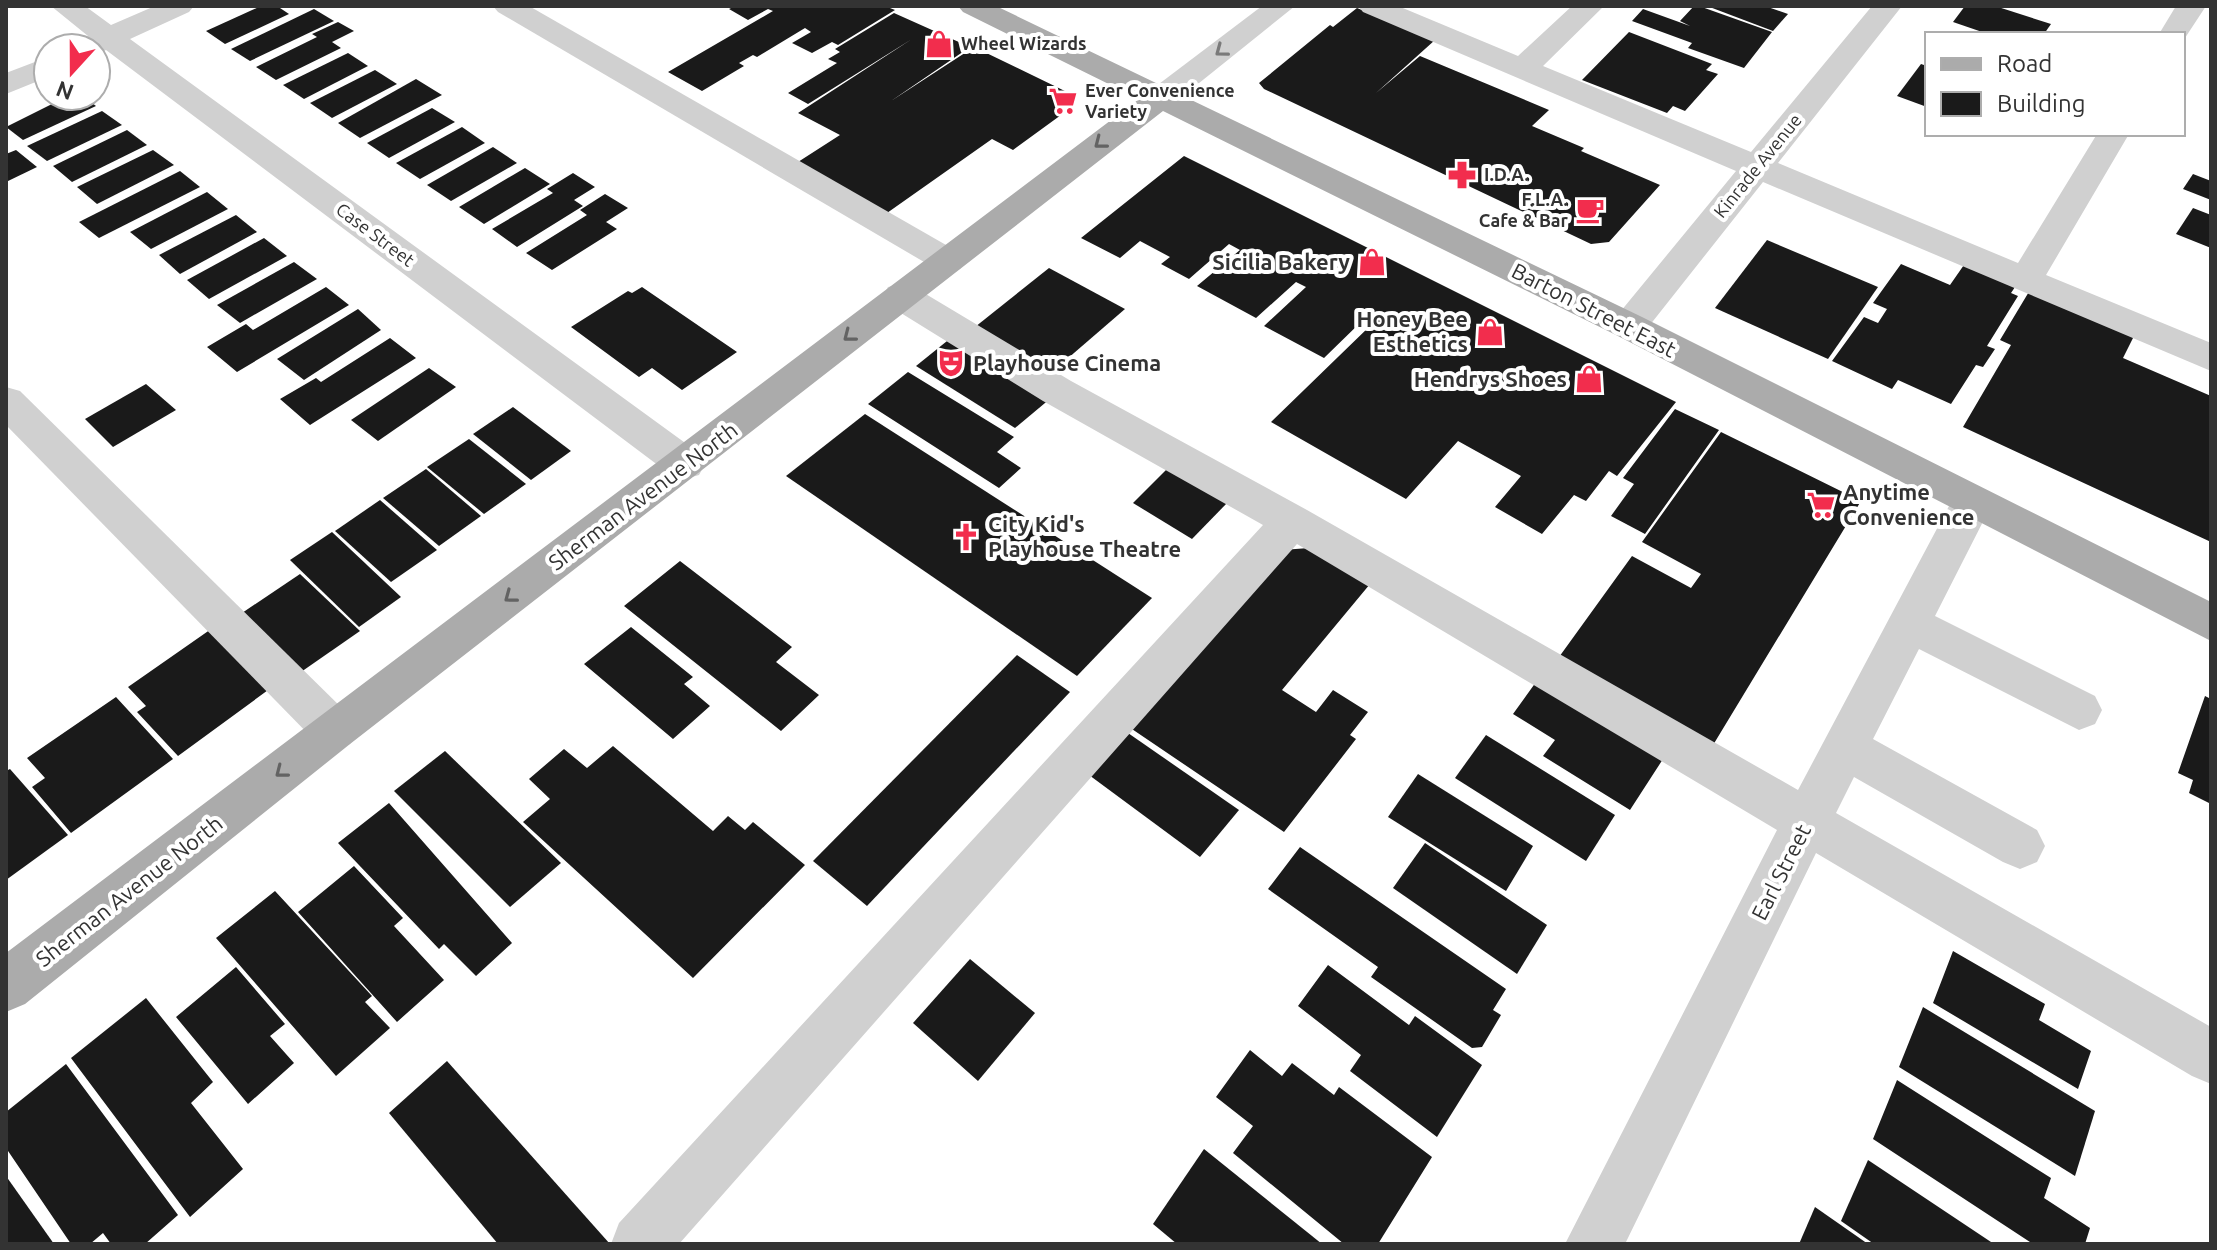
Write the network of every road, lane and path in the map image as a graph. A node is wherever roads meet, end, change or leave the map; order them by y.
1 (66, 6) edge
2 (179, 6) edge
3 (508, 6) edge
4 (973, 6) edge
5 (1280, 6) edge
6 (1373, 6) edge
7 (1589, 6) edge
8 (1887, 6) edge
9 (2191, 6) edge
10 (88, 32) edge
11 (2175, 32) edge
12 (112, 36) edge
13 (112, 54) edge
14 (1523, 68) junction
15 (32, 73) edge
16 (6, 85) edge
17 (1162, 97) junction
18 (2112, 136) edge
19 (1757, 167) junction
20 (948, 261) junction
21 (2026, 278) junction
22 (901, 296) junction
23 (1629, 326) junction
24 (2211, 358) edge
25 (6, 401) edge
26 (685, 464) junction
27 (1972, 502) junction
28 (1292, 521) junction
29 (1909, 623) junction
30 (2211, 623) edge
31 (2079, 710) dead end
32 (334, 730) junction
33 (1845, 747) junction
34 (1808, 819) junction
35 (2020, 846) dead end
36 (6, 986) edge
37 (2211, 1057) edge
38 (640, 1244) edge
39 (1594, 1244) edge

1 - 10 street, Case Street
2 - 12 street
3 - 20 street
4 - 17 main road, Barton Street East
5 -> 17 street, Sherman Avenue North
6 - 14 street
7 - 14 street
8 - 19 street, Kinrade Avenue
9 - 11 street
13 - 26 street, Case Street
14 - 19 street
15 - 16 street
17 -> 20 main road, Sherman Avenue North
17 - 23 main road, Barton Street East
18 - 21 street
19 - 21 street
19 - 23 street, Kinrade Avenue
20 - 22 main road, Sherman Avenue North
21 - 24 street
22 -> 26 main road, Sherman Avenue North
22 - 28 street
23 - 27 main road, Barton Street East
25 - 32 street
26 -> 32 main road, Sherman Avenue North
27 - 29 street, Earl Street
27 - 30 main road, Barton Street East
28 - 34 street
28 - 38 street
29 - 31 street
29 - 33 street, Earl Street
32 -> 36 main road, Sherman Avenue North
33 - 34 street, Earl Street
33 - 35 street
34 - 37 street
34 - 39 street, Earl Street

